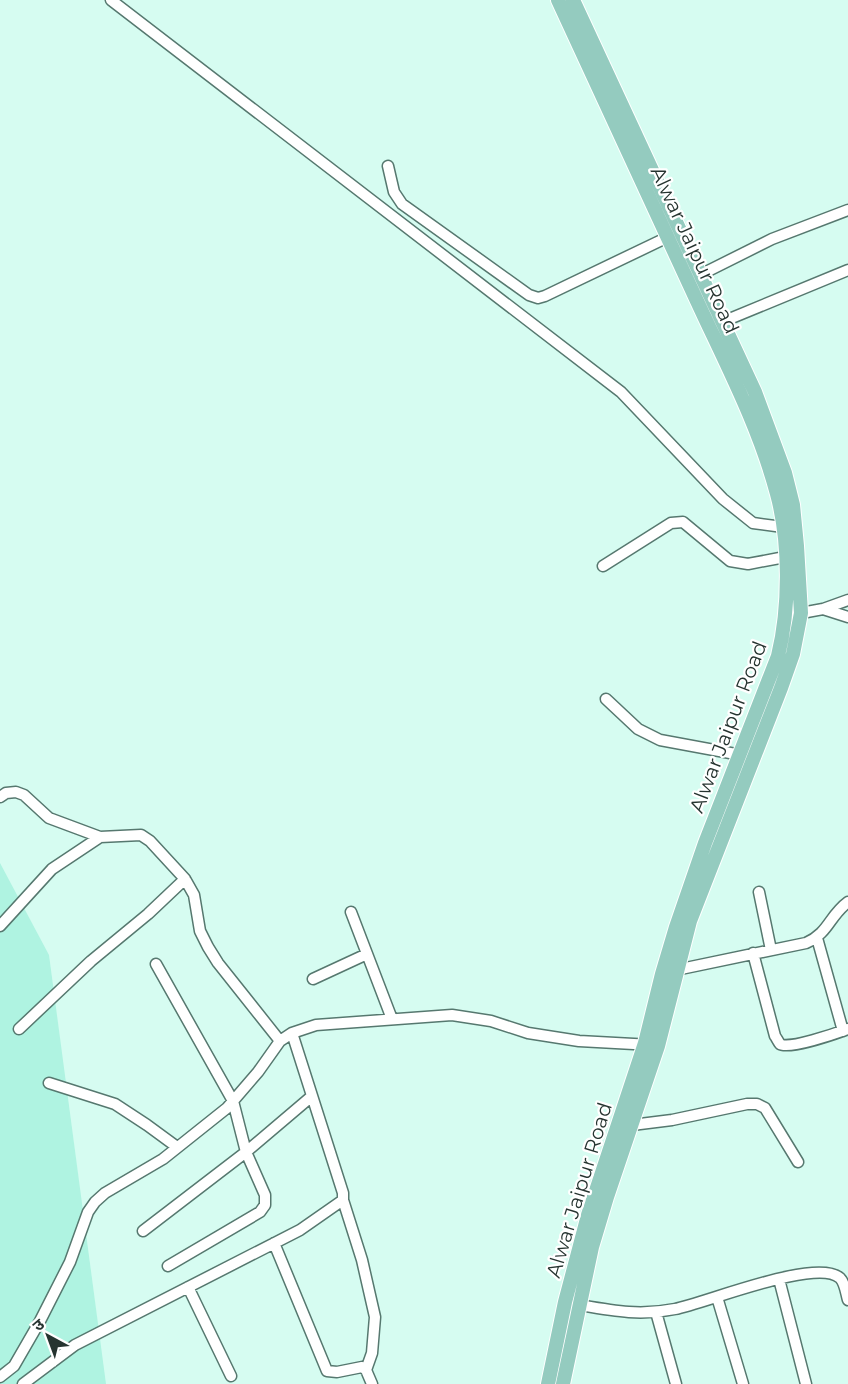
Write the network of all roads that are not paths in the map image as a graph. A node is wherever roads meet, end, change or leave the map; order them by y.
1 (111, 0) edge
2 (558, 0) edge
3 (573, 0) edge
4 (388, 166) dead end
5 (848, 210) edge
6 (668, 237) junction
7 (848, 270) edge
8 (700, 275) junction
9 (702, 296) junction
10 (722, 322) junction
11 (783, 527) junction
12 (785, 557) junction
13 (603, 566) dead end
14 (848, 600) edge
15 (823, 609) junction
16 (801, 613) junction
17 (784, 616) junction
18 (848, 617) edge
19 (606, 699) dead end
20 (741, 755) junction
21 (0, 797) edge
22 (100, 837) junction
23 (185, 879) junction
24 (759, 892) dead end
25 (848, 902) edge
26 (351, 912) dead end
27 (1, 922) edge
28 (817, 939) junction
29 (771, 950) junction
30 (753, 953) junction
31 (367, 954) junction
32 (156, 964) dead end
33 (676, 970) junction
34 (313, 979) dead end
35 (392, 1019) junction
36 (19, 1029) dead end
37 (845, 1030) edge
38 (292, 1033) junction
39 (280, 1041) junction
40 (651, 1045) junction
41 (49, 1083) dead end
42 (312, 1096) junction
43 (233, 1101) junction
44 (632, 1125) junction
45 (177, 1148) junction
46 (246, 1152) junction
47 (798, 1162) dead end
48 (343, 1200) junction
49 (143, 1231) dead end
50 (274, 1243) junction
51 (168, 1266) dead end
52 (779, 1279) junction
53 (188, 1287) junction
54 (717, 1297) junction
55 (848, 1299) edge
56 (579, 1305) junction
57 (656, 1312) junction
58 (366, 1370) junction
59 (231, 1376) dead end
60 (0, 1377) edge
61 (23, 1384) edge
62 (372, 1384) edge
63 (548, 1384) edge
64 (563, 1384) edge
65 (676, 1384) edge
66 (743, 1384) edge
67 (806, 1384) edge

1 - 11 street
2 - 6 main road, Alwar Jaipur Road
3 - 8 main road, Alwar Jaipur Road
4 - 6 street
5 - 8 street
6 - 9 main road, Alwar Jaipur Road
7 - 10 street
8 - 9 main road, Alwar Jaipur Road
9 - 10 main road, Alwar Jaipur Road
9 - 11 main road, Alwar Jaipur Road
10 - 16 main road, Alwar Jaipur Road
11 - 12 main road, Alwar Jaipur Road
12 - 13 street
12 - 17 main road, Alwar Jaipur Road
14 - 15 street
15 - 16 street
15 - 18 street
16 - 17 street
16 - 33 main road, Alwar Jaipur Road
17 - 20 main road, Alwar Jaipur Road
19 - 20 street
20 - 40 main road, Alwar Jaipur Road
21 - 22 street
22 - 23 street
22 - 27 street
23 - 36 street
23 - 39 street
24 - 29 street
25 - 28 street
26 - 31 street
28 - 29 street
28 - 37 street
29 - 30 street
30 - 33 street
30 - 37 street
31 - 34 street
31 - 35 street
32 - 43 street
33 - 40 main road, Alwar Jaipur Road
35 - 38 street
35 - 40 street
38 - 39 street
38 - 42 street
39 - 43 street
40 - 44 main road, Alwar Jaipur Road
40 - 63 main road, Alwar Jaipur Road
41 - 45 street
42 - 46 street
42 - 48 street
43 - 45 street
43 - 46 street
44 - 47 street
44 - 56 main road, Alwar Jaipur Road
45 - 60 street
46 - 49 street
46 - 51 street
48 - 50 street
48 - 58 street
50 - 53 street
50 - 58 street
52 - 54 street
52 - 55 street
52 - 67 street
53 - 59 street
53 - 61 street
54 - 57 street
54 - 66 street
56 - 57 street
56 - 64 main road, Alwar Jaipur Road
57 - 65 street
58 - 62 street

